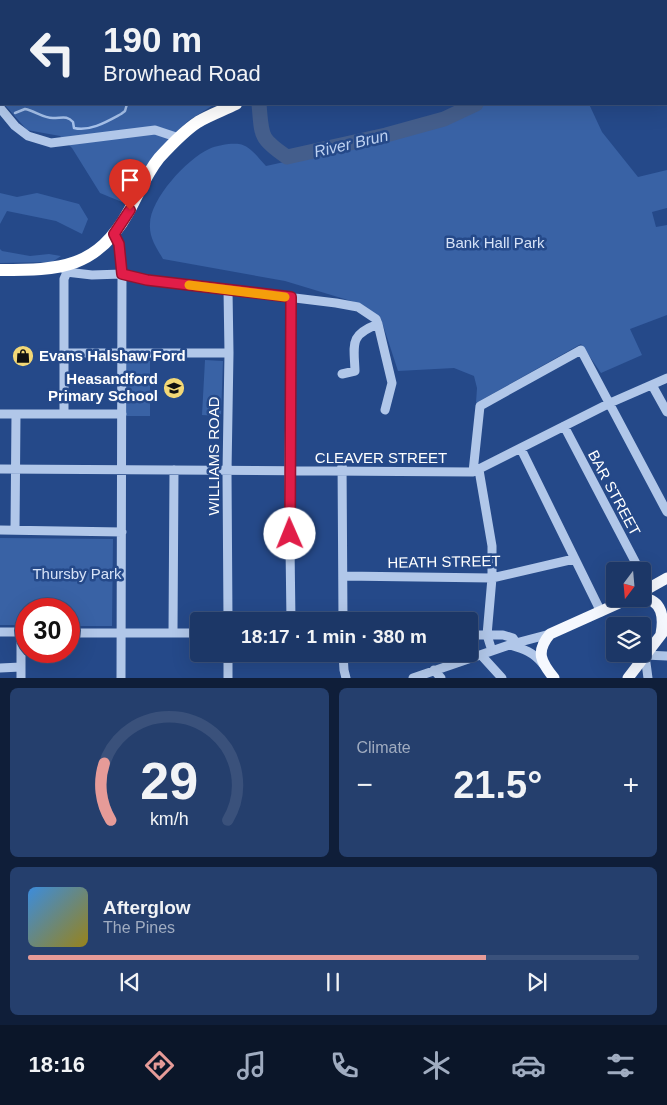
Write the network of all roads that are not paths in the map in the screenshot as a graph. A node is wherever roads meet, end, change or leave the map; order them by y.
1 (234, 105) edge
2 (0, 108) edge
3 (179, 138) junction
4 (111, 237) junction
5 (66, 269) junction
6 (0, 270) edge
7 (122, 274) junction
8 (228, 290) junction
9 (291, 297) junction
10 (378, 324) junction
11 (64, 353) junction
12 (229, 353) junction
13 (120, 354) junction
14 (342, 374) dead end
15 (667, 378) edge
16 (652, 385) junction
17 (610, 403) junction
18 (385, 410) dead end
19 (667, 412) edge
20 (0, 414) edge
21 (16, 414) junction
22 (64, 414) junction
23 (122, 414) junction
24 (564, 426) junction
25 (521, 449) junction
26 (342, 458) dead end
27 (0, 469) edge
28 (16, 469) junction
29 (122, 470) junction
30 (174, 470) junction
31 (227, 471) junction
32 (289, 471) junction
33 (342, 471) junction
34 (476, 471) junction
35 (667, 512) edge
36 (0, 530) edge
37 (15, 530) junction
38 (122, 532) junction
39 (574, 559) junction
40 (635, 562) edge
41 (343, 576) junction
42 (492, 578) junction
43 (667, 578) edge
44 (651, 587) edge
45 (651, 600) edge
46 (609, 608) edge
47 (228, 612) edge
48 (291, 612) edge
49 (343, 612) edge
50 (601, 612) junction
51 (664, 631) edge
52 (0, 632) edge
53 (15, 632) edge
54 (80, 632) edge
55 (122, 633) junction
56 (173, 633) junction
57 (190, 633) edge
58 (550, 634) junction
59 (478, 635) edge
60 (487, 635) junction
61 (513, 644) junction
62 (651, 648) edge
63 (492, 651) junction
64 (478, 655) edge
65 (481, 655) junction
66 (667, 656) edge
67 (651, 657) edge
68 (228, 662) edge
69 (344, 662) edge
70 (455, 662) edge
71 (640, 662) edge
72 (646, 662) edge
73 (21, 663) edge
74 (543, 664) junction
75 (0, 668) edge
76 (21, 668) junction
77 (434, 670) junction
78 (21, 678) edge
79 (121, 678) edge
80 (228, 678) edge
81 (346, 678) edge
82 (413, 678) edge
83 (441, 678) edge
84 (502, 678) edge
85 (554, 678) edge
86 (628, 678) edge
87 (648, 678) edge

1 - 3 highway
2 - 3 street
3 - 4 highway
4 - 5 highway
4 - 7 street
5 - 6 highway
5 - 7 street
5 - 11 street
7 - 8 street
7 - 13 street
8 - 9 street
8 - 12 street, WILLIAMS ROAD
9 - 10 street
9 - 32 street
10 - 14 street
10 - 18 street
11 - 13 street
11 - 22 street
12 - 13 street
12 - 31 street, WILLIAMS ROAD
13 - 23 street
15 - 16 street, CLEAVER STREET
16 - 17 street, CLEAVER STREET
16 - 19 street
17 - 24 street, CLEAVER STREET
17 - 34 street
17 - 35 street
20 - 21 street
21 - 22 street
21 - 28 street
22 - 23 street
23 - 29 street
24 - 25 street, CLEAVER STREET
24 - 40 street, BAR STREET
25 - 34 street, CLEAVER STREET
25 - 39 street
26 - 33 street
27 - 28 street, CLEAVER STREET
28 - 29 street, CLEAVER STREET
28 - 37 street
29 - 30 street, CLEAVER STREET
29 - 38 street
30 - 31 street, CLEAVER STREET
30 - 56 street
31 - 32 street, CLEAVER STREET
31 - 47 street, WILLIAMS ROAD
32 - 33 street, CLEAVER STREET
32 - 48 street
33 - 34 street, CLEAVER STREET
33 - 41 street
34 - 42 street
36 - 37 street
37 - 38 street
38 - 55 street
39 - 42 street, HEATH STREET
39 - 50 street
41 - 42 street, HEATH STREET
41 - 49 street
42 - 60 street
43 - 44 main road
45 - 51 main road
46 - 50 main road
50 - 58 main road
51 - 62 main road
52 - 53 street
54 - 55 street
55 - 56 street
55 - 79 street
56 - 57 street
58 - 61 street
58 - 74 main road
59 - 60 street
60 - 61 street
60 - 63 street
61 - 63 street
61 - 74 street
63 - 65 street
64 - 65 street
65 - 84 street
66 - 67 street
68 - 80 street
69 - 81 street
70 - 77 street
71 - 86 main road
72 - 87 street
73 - 76 street
74 - 85 main road
75 - 76 street
76 - 78 street
77 - 82 street
77 - 83 street

